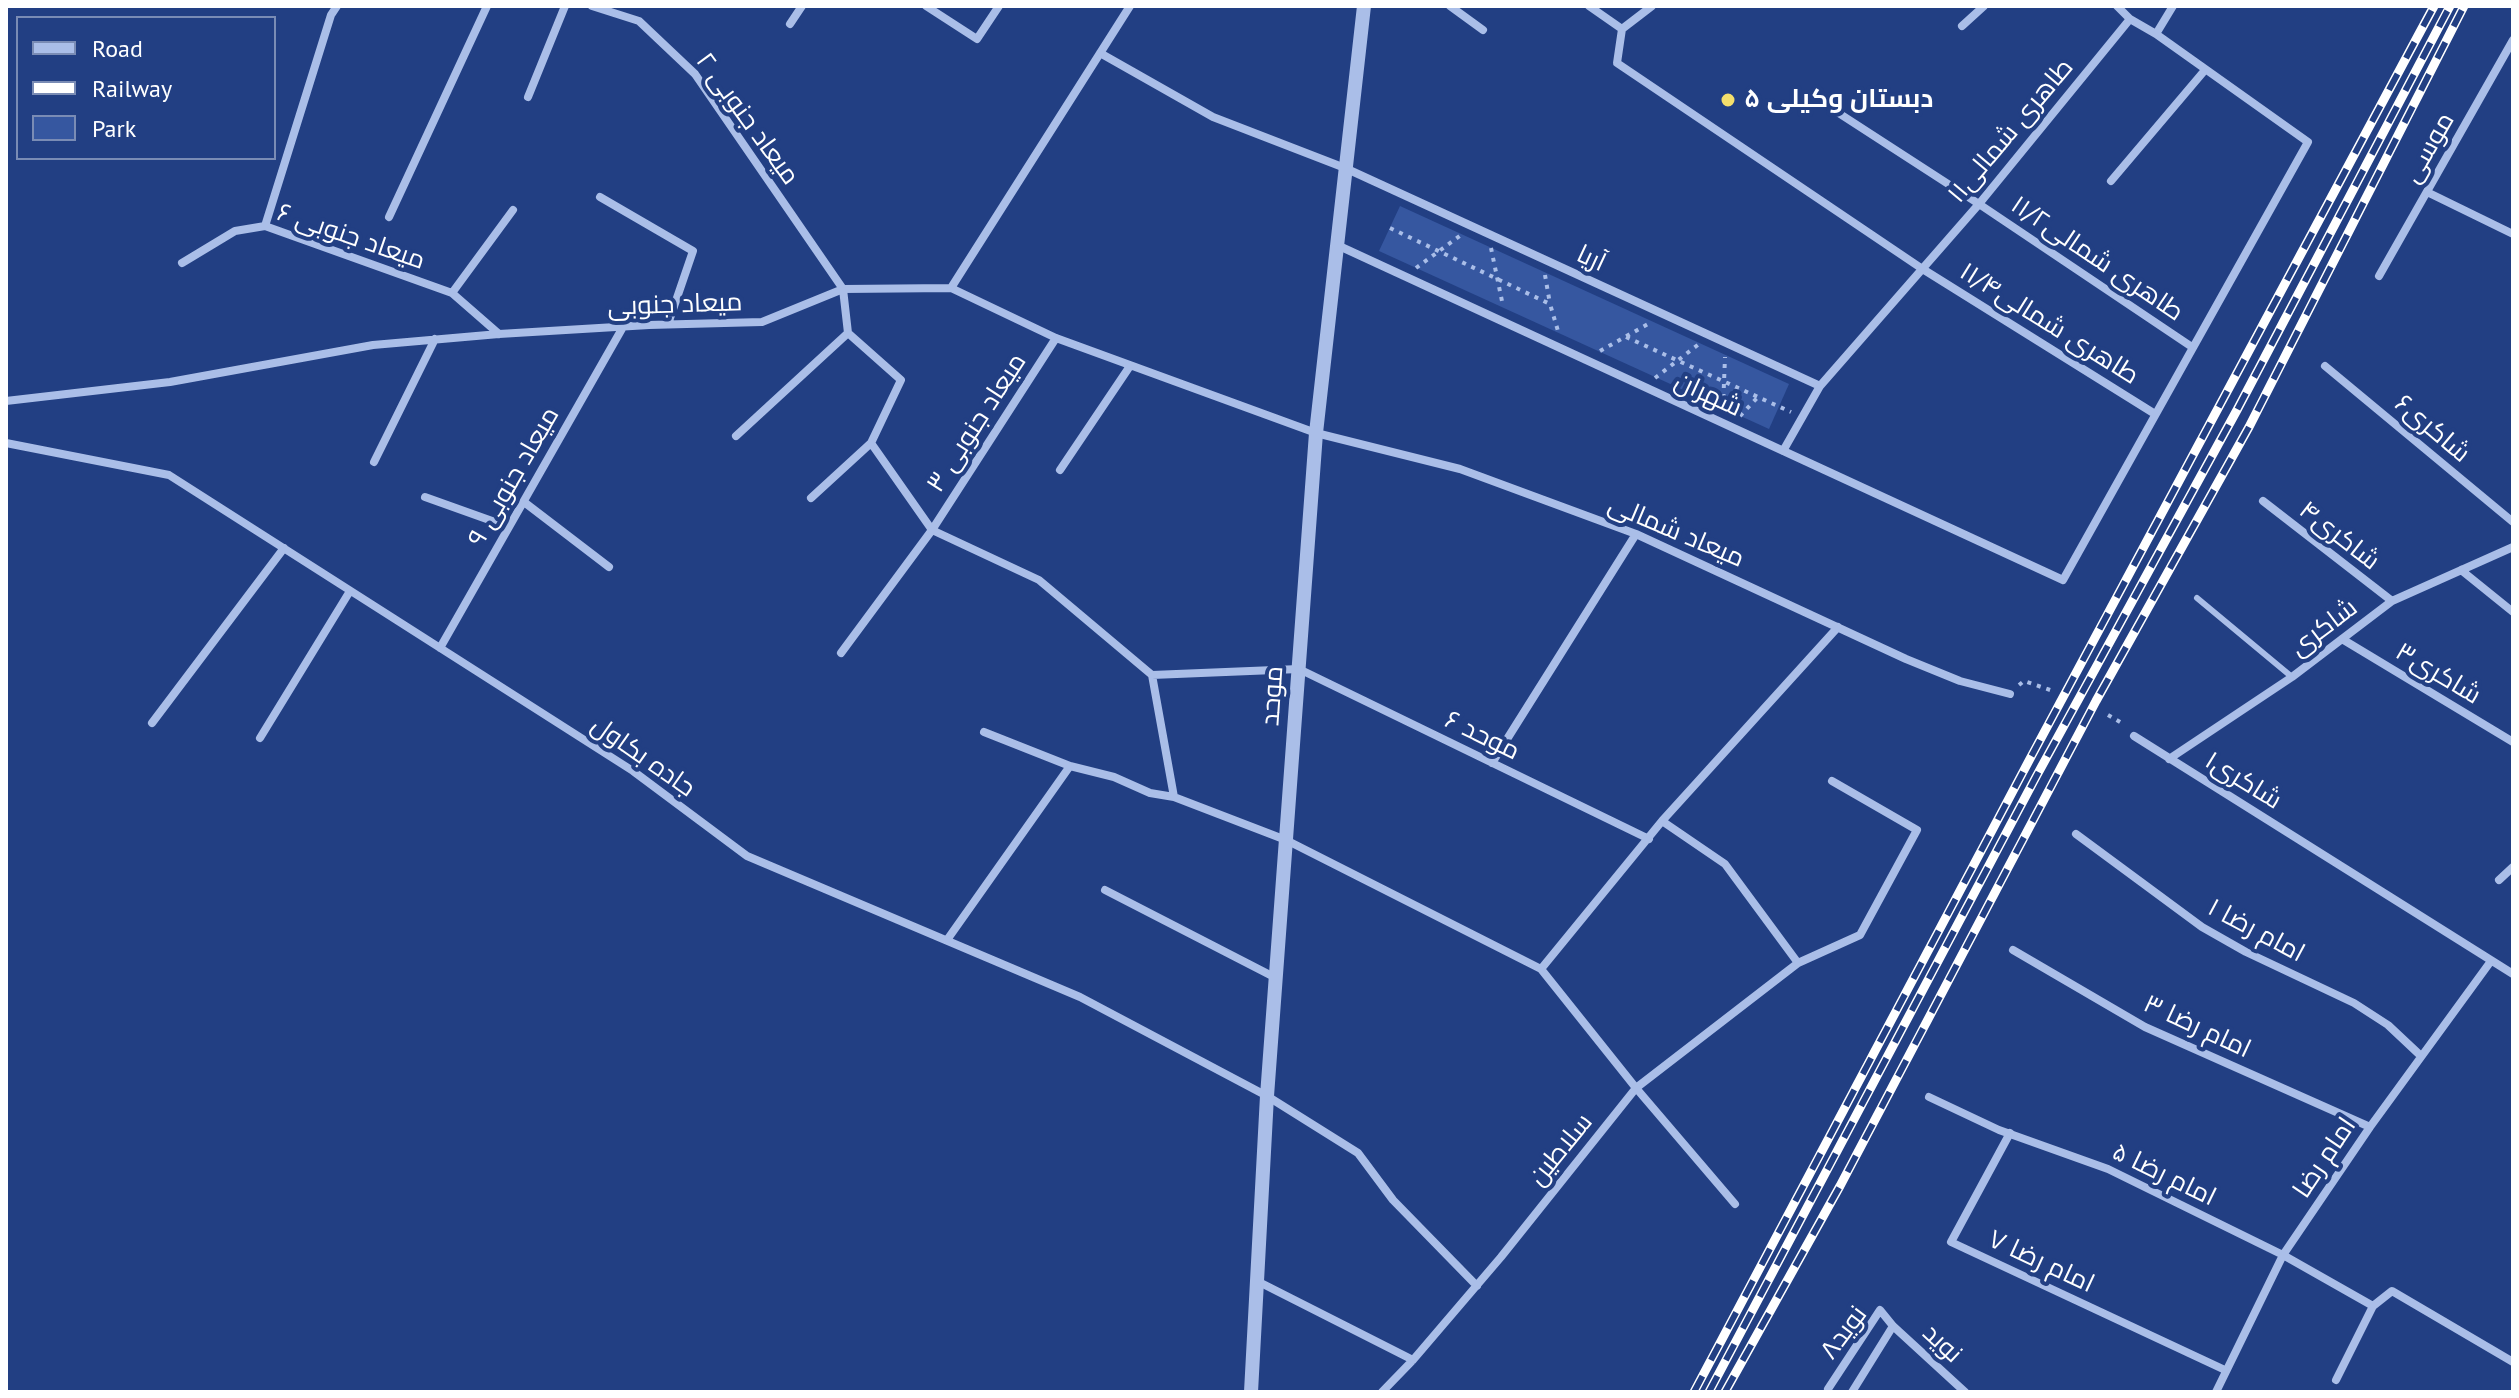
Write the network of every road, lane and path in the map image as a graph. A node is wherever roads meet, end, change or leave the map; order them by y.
1 (337, 6) edge
2 (487, 6) edge
3 (565, 6) edge
4 (592, 6) edge
5 (802, 6) edge
6 (926, 6) edge
7 (999, 6) edge
8 (1130, 6) edge
9 (1450, 6) edge
10 (1589, 6) edge
11 (1652, 6) edge
12 (1984, 6) edge
13 (2117, 6) edge
14 (2173, 6) edge
15 (1360, 8) edge
16 (2130, 19) junction
17 (790, 24) dead end
18 (1962, 26) dead end
19 (1622, 29) junction
20 (1483, 30) dead end
21 (2156, 34) junction
22 (2513, 40) edge
23 (1100, 53) junction
24 (2205, 70) junction
25 (528, 97) dead end
26 (1820, 101) dead end
27 (1345, 168) junction
28 (2111, 181) dead end
29 (2427, 192) junction
30 (600, 197) dead end
31 (1979, 204) junction
32 (513, 210) dead end
33 (389, 217) dead end
34 (265, 226) junction
35 (1472, 227) junction
36 (1390, 228) dead end
37 (1488, 234) junction
38 (2513, 234) edge
39 (1337, 245) junction
40 (1439, 251) junction
41 (1541, 258) junction
42 (182, 263) dead end
43 (1921, 268) junction
44 (2379, 276) dead end
45 (1405, 277) junction
46 (1496, 278) junction
47 (951, 288) junction
48 (843, 289) junction
49 (452, 293) junction
50 (1550, 304) junction
51 (1664, 315) junction
52 (668, 324) junction
53 (1507, 324) junction
54 (623, 327) junction
55 (848, 333) junction
56 (499, 334) junction
57 (1711, 336) junction
58 (1626, 337) junction
59 (1056, 338) junction
60 (435, 339) junction
61 (1725, 342) junction
62 (2192, 347) junction
63 (1563, 350) junction
64 (1585, 360) junction
65 (1678, 360) junction
66 (1130, 366) junction
67 (2325, 366) dead end
68 (1724, 382) junction
69 (1820, 386) junction
70 (1643, 387) junction
71 (1758, 397) junction
72 (6, 401) edge
73 (2155, 414) junction
74 (1803, 417) junction
75 (1726, 425) junction
76 (1316, 433) junction
77 (736, 436) dead end
78 (6, 443) edge
79 (871, 443) junction
80 (1783, 451) junction
81 (374, 462) dead end
82 (1060, 470) dead end
83 (425, 497) dead end
84 (811, 498) dead end
85 (2263, 501) dead end
86 (524, 502) junction
87 (2513, 522) edge
88 (509, 527) junction
89 (932, 530) junction
90 (1636, 534) junction
91 (2513, 547) edge
92 (284, 548) junction
93 (609, 567) dead end
94 (2461, 570) junction
95 (350, 591) junction
96 (2197, 598) dead end
97 (2392, 601) junction
98 (2513, 612) edge
99 (1838, 627) junction
100 (2342, 639) junction
101 (440, 648) junction
102 (841, 653) dead end
103 (1299, 669) junction
104 (1152, 675) junction
105 (2292, 677) junction
106 (2053, 691) dead end
107 (2010, 694) joint
108 (2108, 715) dead end
109 (152, 723) dead end
110 (984, 732) dead end
111 (2134, 736) joint
112 (260, 738) dead end
113 (2513, 742) edge
114 (2169, 759) junction
115 (1492, 763) junction
116 (1070, 766) junction
117 (1832, 781) dead end
118 (1174, 797) junction
119 (1662, 821) junction
120 (2076, 834) dead end
121 (1649, 839) junction
122 (1286, 840) junction
123 (2513, 867) edge
124 (2499, 880) dead end
125 (1105, 890) dead end
126 (947, 940) junction
127 (2013, 950) dead end
128 (2491, 961) junction
129 (1798, 963) junction
130 (1541, 969) junction
131 (2513, 974) edge
132 (1276, 978) junction
133 (2421, 1056) junction
134 (1636, 1088) junction
135 (1267, 1096) junction
136 (1929, 1097) dead end
137 (2370, 1127) junction
138 (2010, 1133) junction
139 (1735, 1204) dead end
140 (2283, 1255) junction
141 (1257, 1281) junction
142 (1477, 1286) junction
143 (2373, 1306) junction
144 (1893, 1326) junction
145 (1413, 1360) junction
146 (2513, 1362) edge
147 (2225, 1370) junction
148 (2336, 1380) dead end
149 (1828, 1389) dead end
150 (1251, 1392) edge
151 (1382, 1392) edge
152 (1852, 1392) edge
153 (1965, 1392) edge
154 (2216, 1392) edge

1 - 34 street
2 - 33 street
3 - 25 street
4 - 48 street, میعاد جنوبی ۲
5 - 17 street
6 - 7 street
8 - 23 street
9 - 20 street
10 - 19 street
11 - 19 street
12 - 18 street
13 - 16 street
14 - 21 street
15 - 27 street, موحد
16 - 21 street
16 - 31 street, طاهری شمالی۱۱
19 - 43 street, طاهری شمالی۱۱/۴
21 - 24 street
22 - 29 street, موسی
23 - 27 street, آریا
23 - 47 street
24 - 28 street
24 - 62 street
26 - 31 street, طاهری شمالی۱۱/۲
27 - 35 street, آریا
27 - 39 street, موحد
29 - 38 street
29 - 44 street, موسی
30 - 52 street
31 - 43 street, طاهری شمالی۱۱
31 - 62 street, طاهری شمالی۱۱/۲
32 - 49 street
34 - 42 street, میعاد جنوبی ۶
34 - 49 street, میعاد جنوبی ۶
35 - 37 street, آریا
35 - 40 path
36 - 40 path
37 - 41 street, آریا
37 - 46 path
39 - 45 street, شهران
39 - 76 street, موحد
40 - 45 path
40 - 46 path
41 - 50 path
41 - 51 street, آریا
43 - 69 street, طاهری شمالی۱۱
43 - 73 street, طاهری شمالی۱۱/۴
45 - 53 street, شهران
46 - 50 path
46 - 53 path
47 - 48 street, میعاد جنوبی
47 - 59 street, میعاد جنوبی
48 - 52 street, میعاد جنوبی
48 - 55 street
49 - 56 street, میعاد جنوبی ۶
50 - 63 path
51 - 57 street, آریا
51 - 58 path
52 - 54 street, میعاد جنوبی
53 - 63 street, شهران
54 - 56 street, میعاد جنوبی
54 - 86 street, میعاد جنوبی ۹
55 - 77 street
55 - 79 street
56 - 60 street, میعاد جنوبی
57 - 61 street, آریا
57 - 65 path
58 - 64 path
58 - 65 path
59 - 66 street, میعاد جنوبی
59 - 89 street, میعاد جنوبی ۳
60 - 72 street, میعاد جنوبی
60 - 81 street
61 - 68 path
61 - 69 street, آریا
62 - 73 street
63 - 64 street, شهران
64 - 70 street, شهران
65 - 68 path
65 - 70 path
66 - 76 street, میعاد جنوبی
66 - 82 street
67 - 87 street, شاکری۶
68 - 71 path
68 - 75 path
69 - 74 street, طاهری شمالی۱۱
70 - 75 street, شهران
71 - 74 path
71 - 75 path
73 - 80 street, شهران
74 - 80 street, طاهری شمالی۱۱
75 - 80 street, شهران
76 - 90 street, میعاد شمالی
76 - 103 street, موحد
78 - 92 street, جاده بکاول
79 - 84 street
79 - 89 street
83 - 88 street
85 - 97 street, شاکری۴
86 - 88 street, میعاد جنوبی ۹
86 - 93 street
88 - 101 street, میعاد جنوبی ۹
89 - 102 street, میعاد جنوبی ۳
89 - 104 street
90 - 99 street, میعاد شمالی
90 - 115 street
91 - 94 street, شاکری
92 - 95 street, جاده بکاول
92 - 109 street
94 - 97 street, شاکری
94 - 98 street
95 - 101 street, جاده بکاول
95 - 112 street
96 - 105 lane
97 - 100 street, شاکری
99 - 107 street, میعاد شمالی
99 - 119 street
100 - 105 street, شاکری
100 - 113 street, شاکری۳
101 - 126 street, جاده بکاول
103 - 104 street
103 - 115 street, موحد ۶
103 - 122 street, موحد
104 - 118 street
105 - 114 street, شاکری
106 - 107 path
108 - 111 path
110 - 116 street
111 - 114 street, شاکری۱
114 - 128 street, شاکری۱
115 - 121 street, موحد ۶
116 - 118 street
116 - 126 street
117 - 129 street, سلاطین
118 - 122 street
119 - 121 street
119 - 129 street
120 - 133 street, امام رضا ۱
121 - 130 street
122 - 130 street
122 - 132 street, موحد
123 - 124 street
125 - 132 street
126 - 135 street, جاده بکاول
127 - 137 street, امام رضا ۳
128 - 131 street, شاکری۱
128 - 133 street, امام رضا
129 - 134 street, سلاطین
130 - 134 street
132 - 135 street, موحد
133 - 137 street, امام رضا
134 - 139 street
134 - 142 street, سلاطین
135 - 141 street, موحد
135 - 142 street, جاده بکاول
136 - 138 street, امام رضا ۵
137 - 140 street, امام رضا
138 - 140 street, امام رضا ۵
138 - 147 street, امام رضا ۷
140 - 143 street, امام رضا ۵
140 - 147 street, امام رضا
141 - 145 street
141 - 150 street, موحد
142 - 145 street, سلاطین
143 - 146 street
143 - 148 street
144 - 149 street, نوید۸
144 - 152 street
144 - 153 street, نوید
145 - 151 street, سلاطین
147 - 154 street, امام رضا

